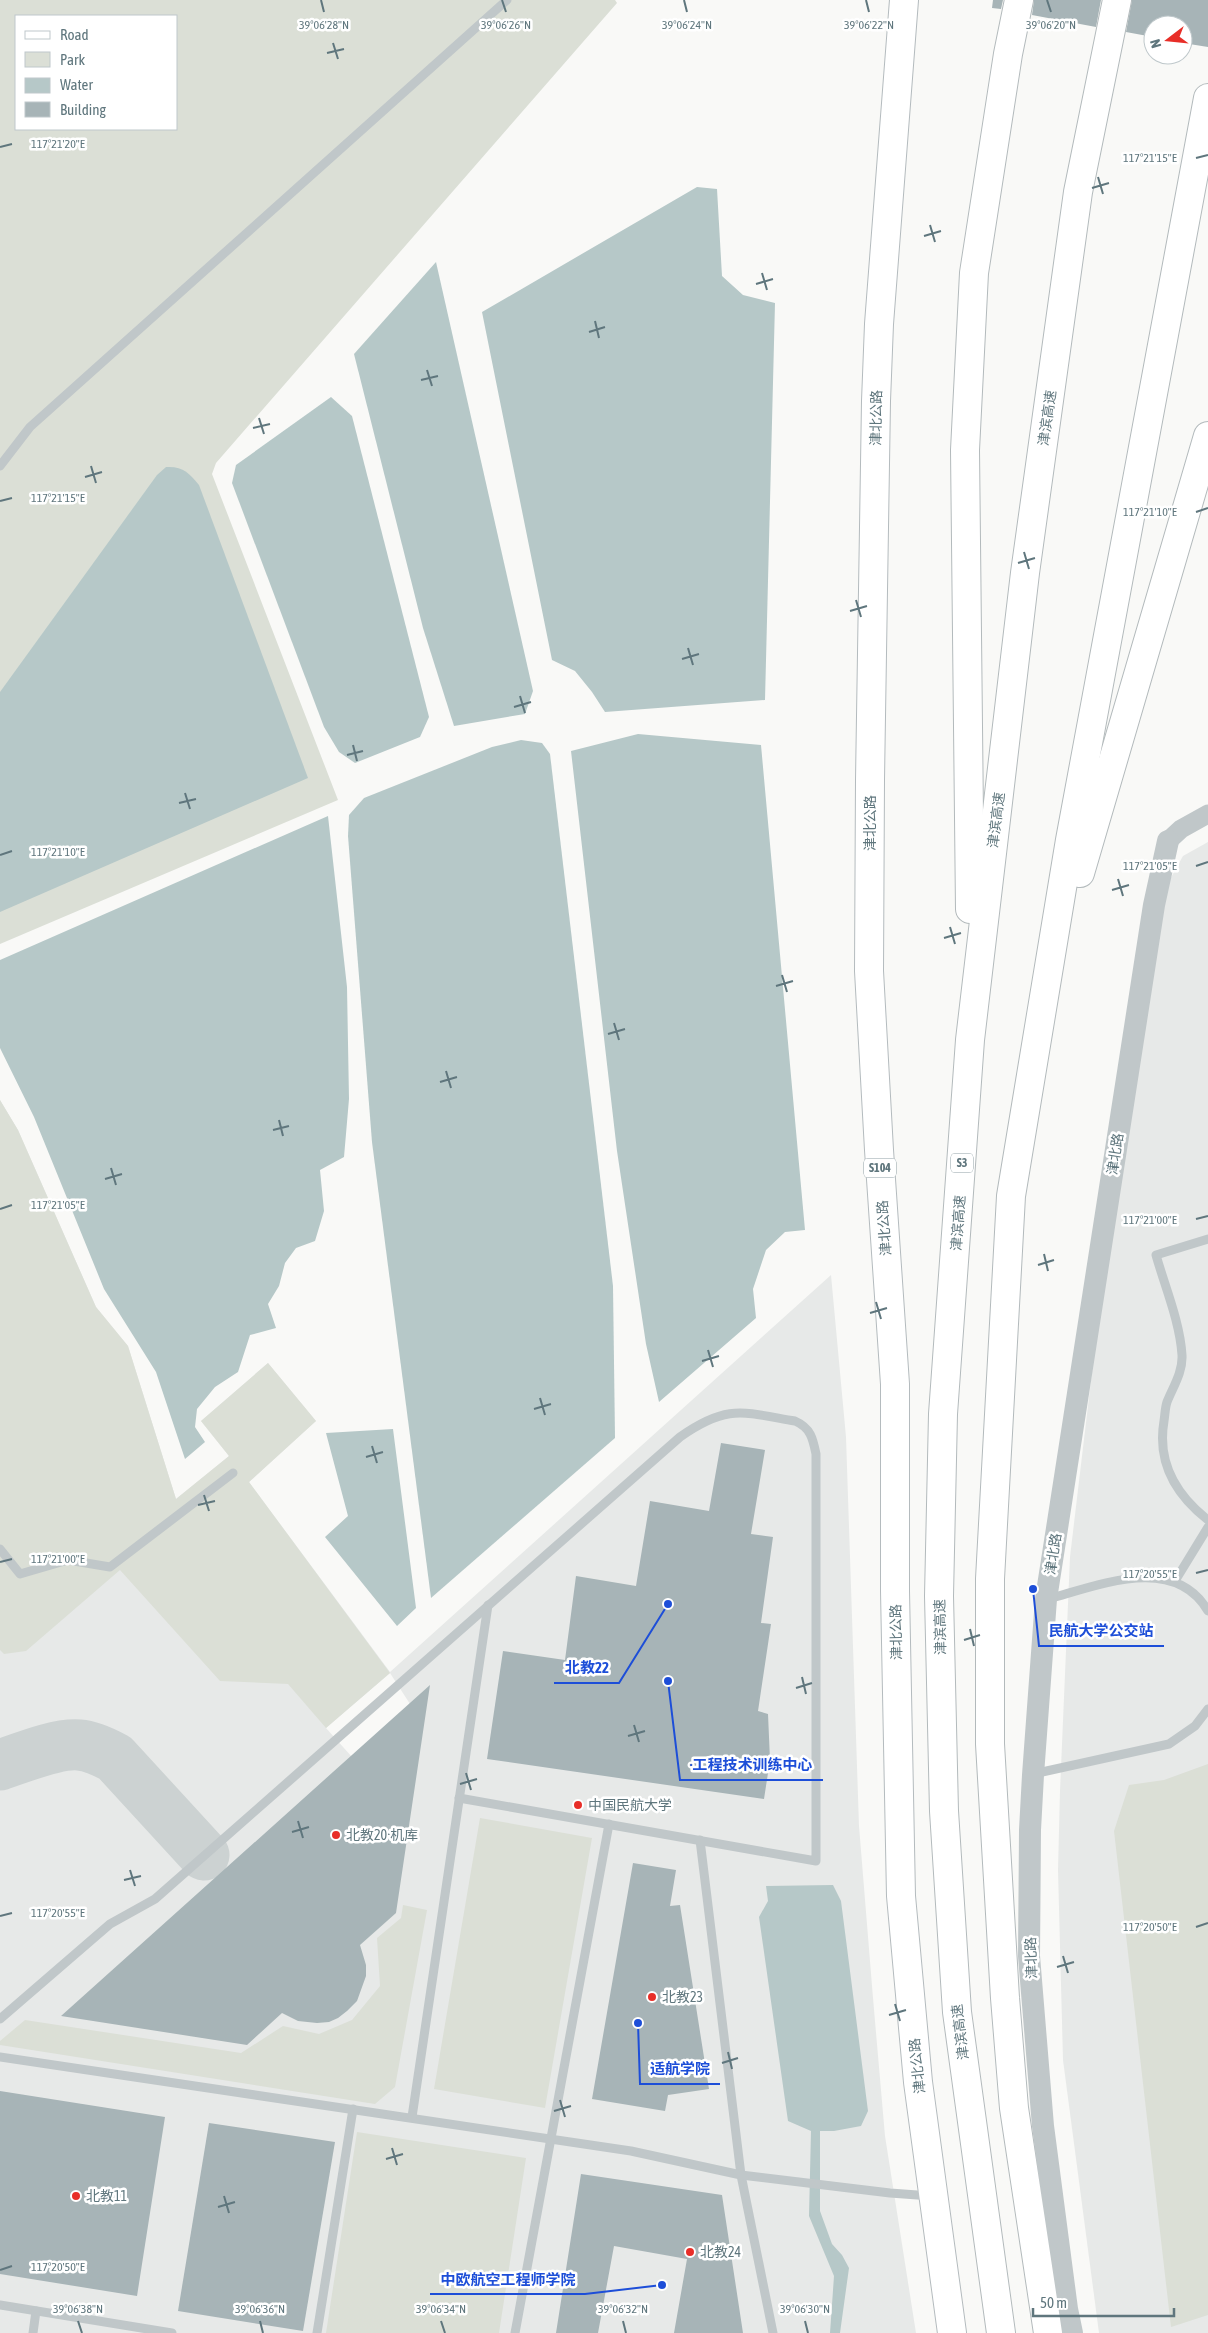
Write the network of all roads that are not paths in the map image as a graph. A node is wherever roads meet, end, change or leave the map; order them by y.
1 (508, 0) edge
2 (904, 0) edge
3 (915, 0) edge
4 (1019, 0) edge
5 (1117, 0) edge
6 (1208, 98) edge
7 (1208, 436) edge
8 (0, 466) edge
9 (1208, 814) edge
10 (1168, 841) joint
11 (1044, 996) junction
12 (970, 1040) junction
13 (1208, 1239) edge
14 (233, 1473) dead end
15 (1208, 1520) edge
16 (1208, 1527) edge
17 (0, 1550) edge
18 (1175, 1581) junction
19 (1046, 1599) junction
20 (488, 1605) junction
21 (1208, 1609) edge
22 (1208, 1710) edge
23 (1033, 1774) junction
24 (459, 1798) junction
25 (609, 1824) junction
26 (700, 1840) junction
27 (0, 2019) edge
28 (0, 2056) edge
29 (353, 2109) junction
30 (412, 2117) junction
31 (551, 2139) junction
32 (741, 2175) junction
33 (932, 2196) junction
34 (0, 2305) edge
35 (36, 2311) junction
36 (158, 2332) edge
37 (33, 2333) edge
38 (172, 2333) edge
39 (317, 2333) edge
40 (515, 2333) edge
41 (773, 2333) edge
42 (952, 2333) edge
43 (964, 2333) edge
44 (1000, 2333) edge
45 (1048, 2333) edge
46 (1072, 2333) edge

1 - 8 lane
2 - 33 main road, 津北公路 / S104
3 - 43 main road, 津北公路 / S104
4 - 12 main road
5 - 12 main road, 津滨高速 / S3
6 - 11 main road
7 - 11 main road
9 - 10 street
10 - 19 street, 津北路
11 - 45 main road
12 - 44 main road, 津滨高速 / S3
13 - 15 lane
14 - 17 lane
16 - 18 lane
18 - 19 lane
18 - 21 lane
19 - 23 street, 津北路
20 - 24 lane
20 - 26 lane
20 - 27 lane
22 - 23 lane
23 - 46 street, 津北路
24 - 25 lane
24 - 30 lane
25 - 26 lane
25 - 31 lane
26 - 32 lane
28 - 29 lane
29 - 30 lane
29 - 39 lane
30 - 31 lane
31 - 32 lane
31 - 40 lane
32 - 33 lane
32 - 41 lane
33 - 42 main road, 津北公路 / S104
34 - 35 lane
35 - 36 lane
35 - 37 lane
36 - 38 lane

